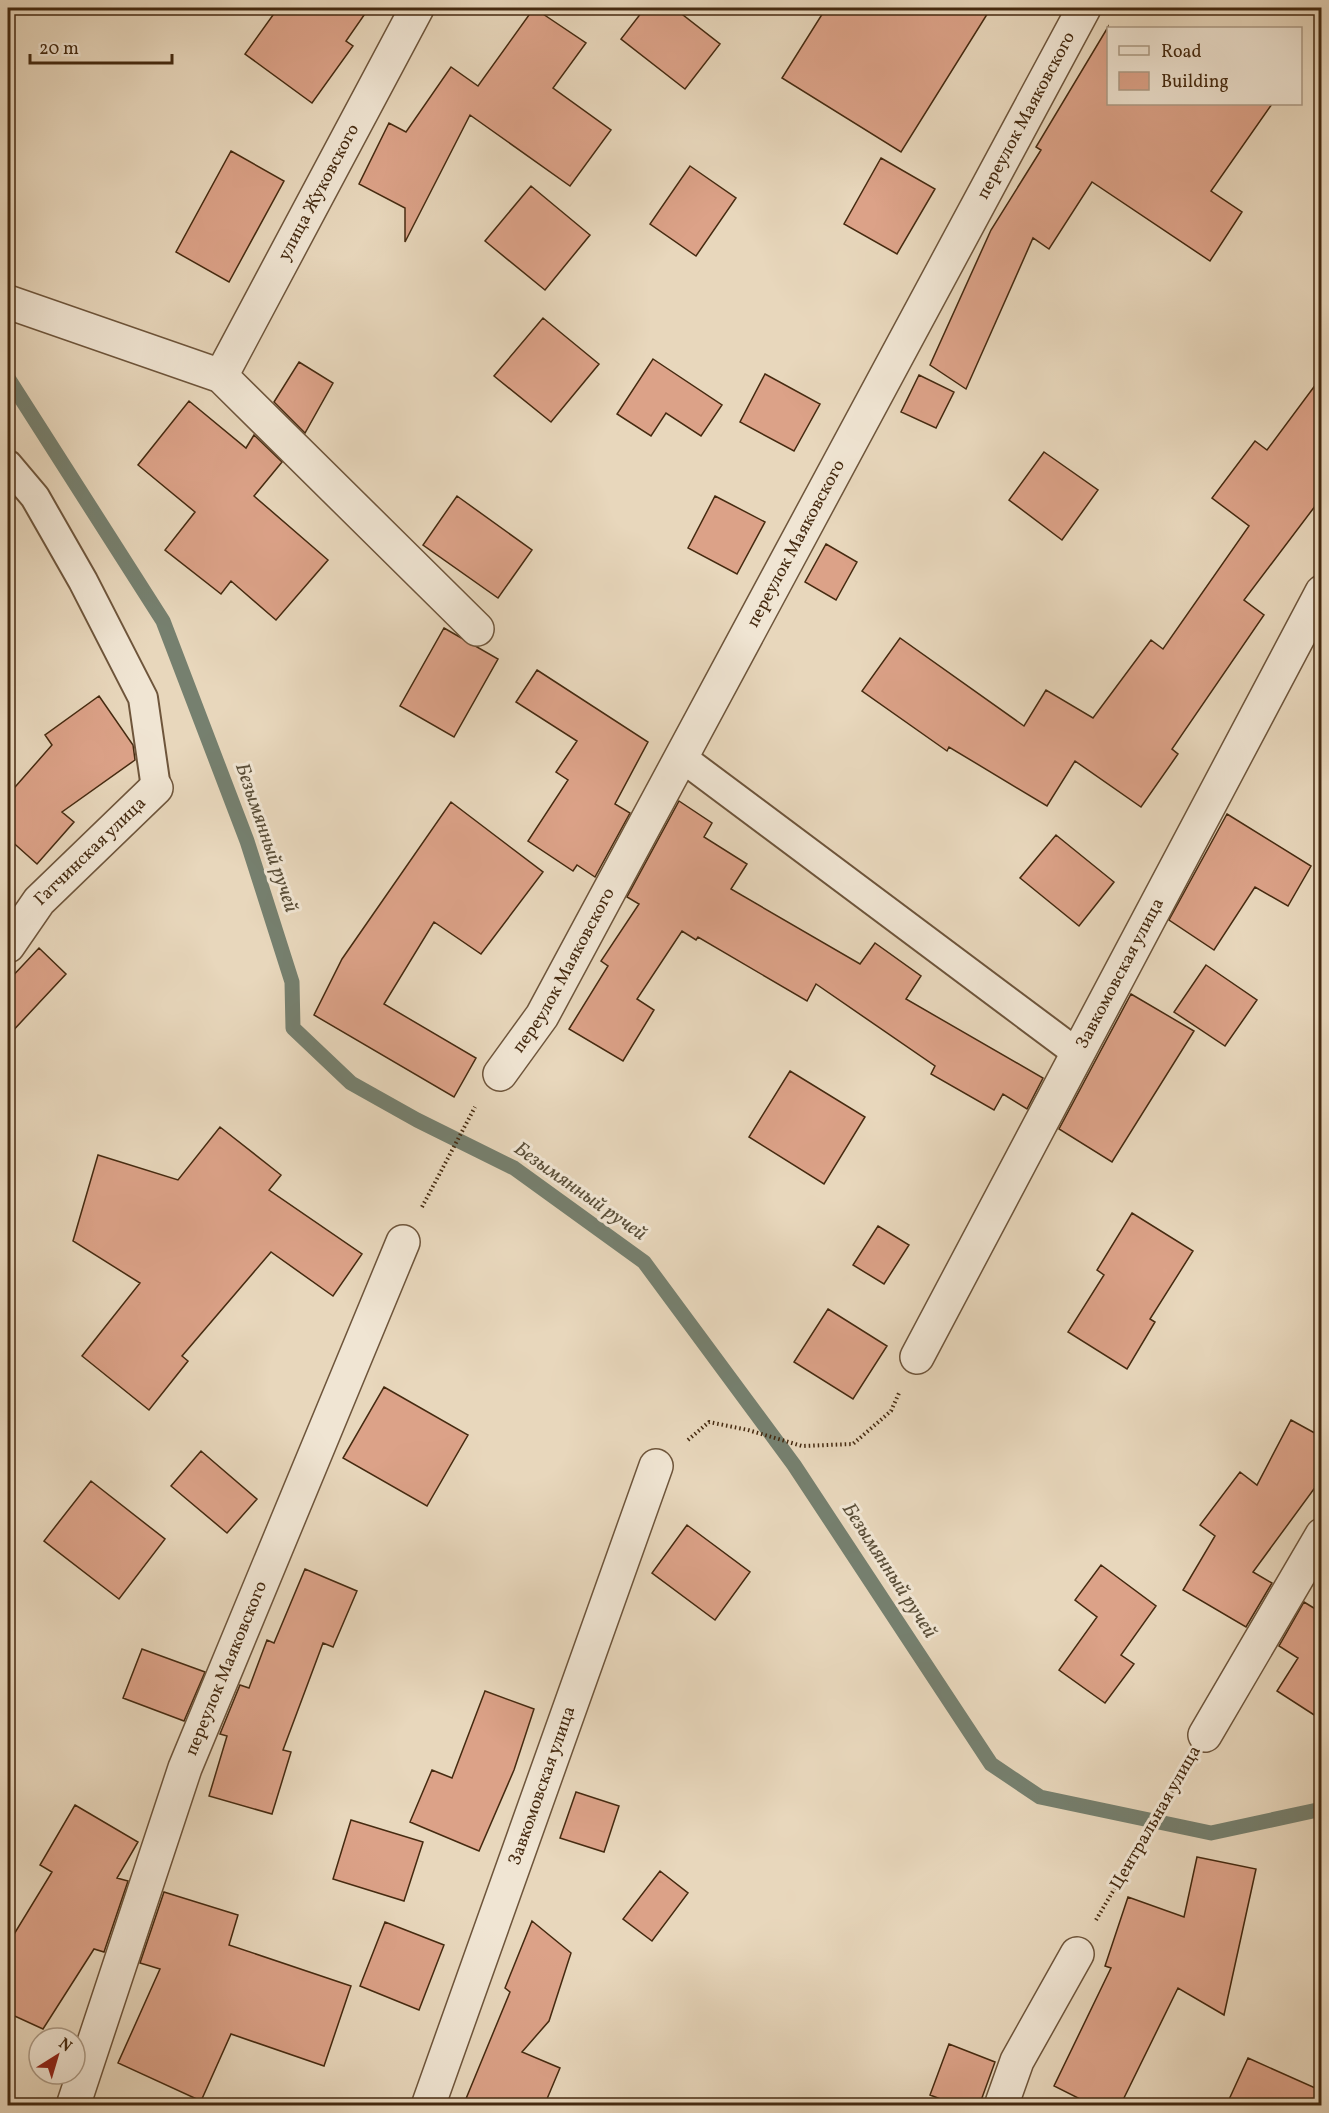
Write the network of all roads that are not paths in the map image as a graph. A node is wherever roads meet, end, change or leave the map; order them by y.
1 (417, 8) edge
2 (1084, 8) edge
3 (8, 302) edge
4 (221, 376) junction
5 (8, 465) edge
6 (1322, 592) edge
7 (477, 629) dead end
8 (681, 758) junction
9 (156, 788) joint
10 (8, 946) edge
11 (1077, 1053) junction
12 (500, 1074) dead end
13 (403, 1242) dead end
14 (917, 1357) road end
15 (656, 1466) road end
16 (1322, 1535) edge
17 (1205, 1735) road end
18 (1077, 1954) road end
19 (74, 2106) edge
20 (428, 2106) edge
21 (1001, 2106) edge

1 - 4 street, улица Жуковского
2 - 8 street, переулок Маяковского
3 - 4 street
4 - 7 street
5 - 9 lane
6 - 11 street, Завкомовская улица
8 - 11 lane
8 - 12 street, переулок Маяковского
9 - 10 street, Гатчинская улица
11 - 14 street, Завкомовская улица
13 - 19 street, переулок Маяковского
15 - 20 street, Завкомовская улица
16 - 17 street, Центральная улица
18 - 21 street

